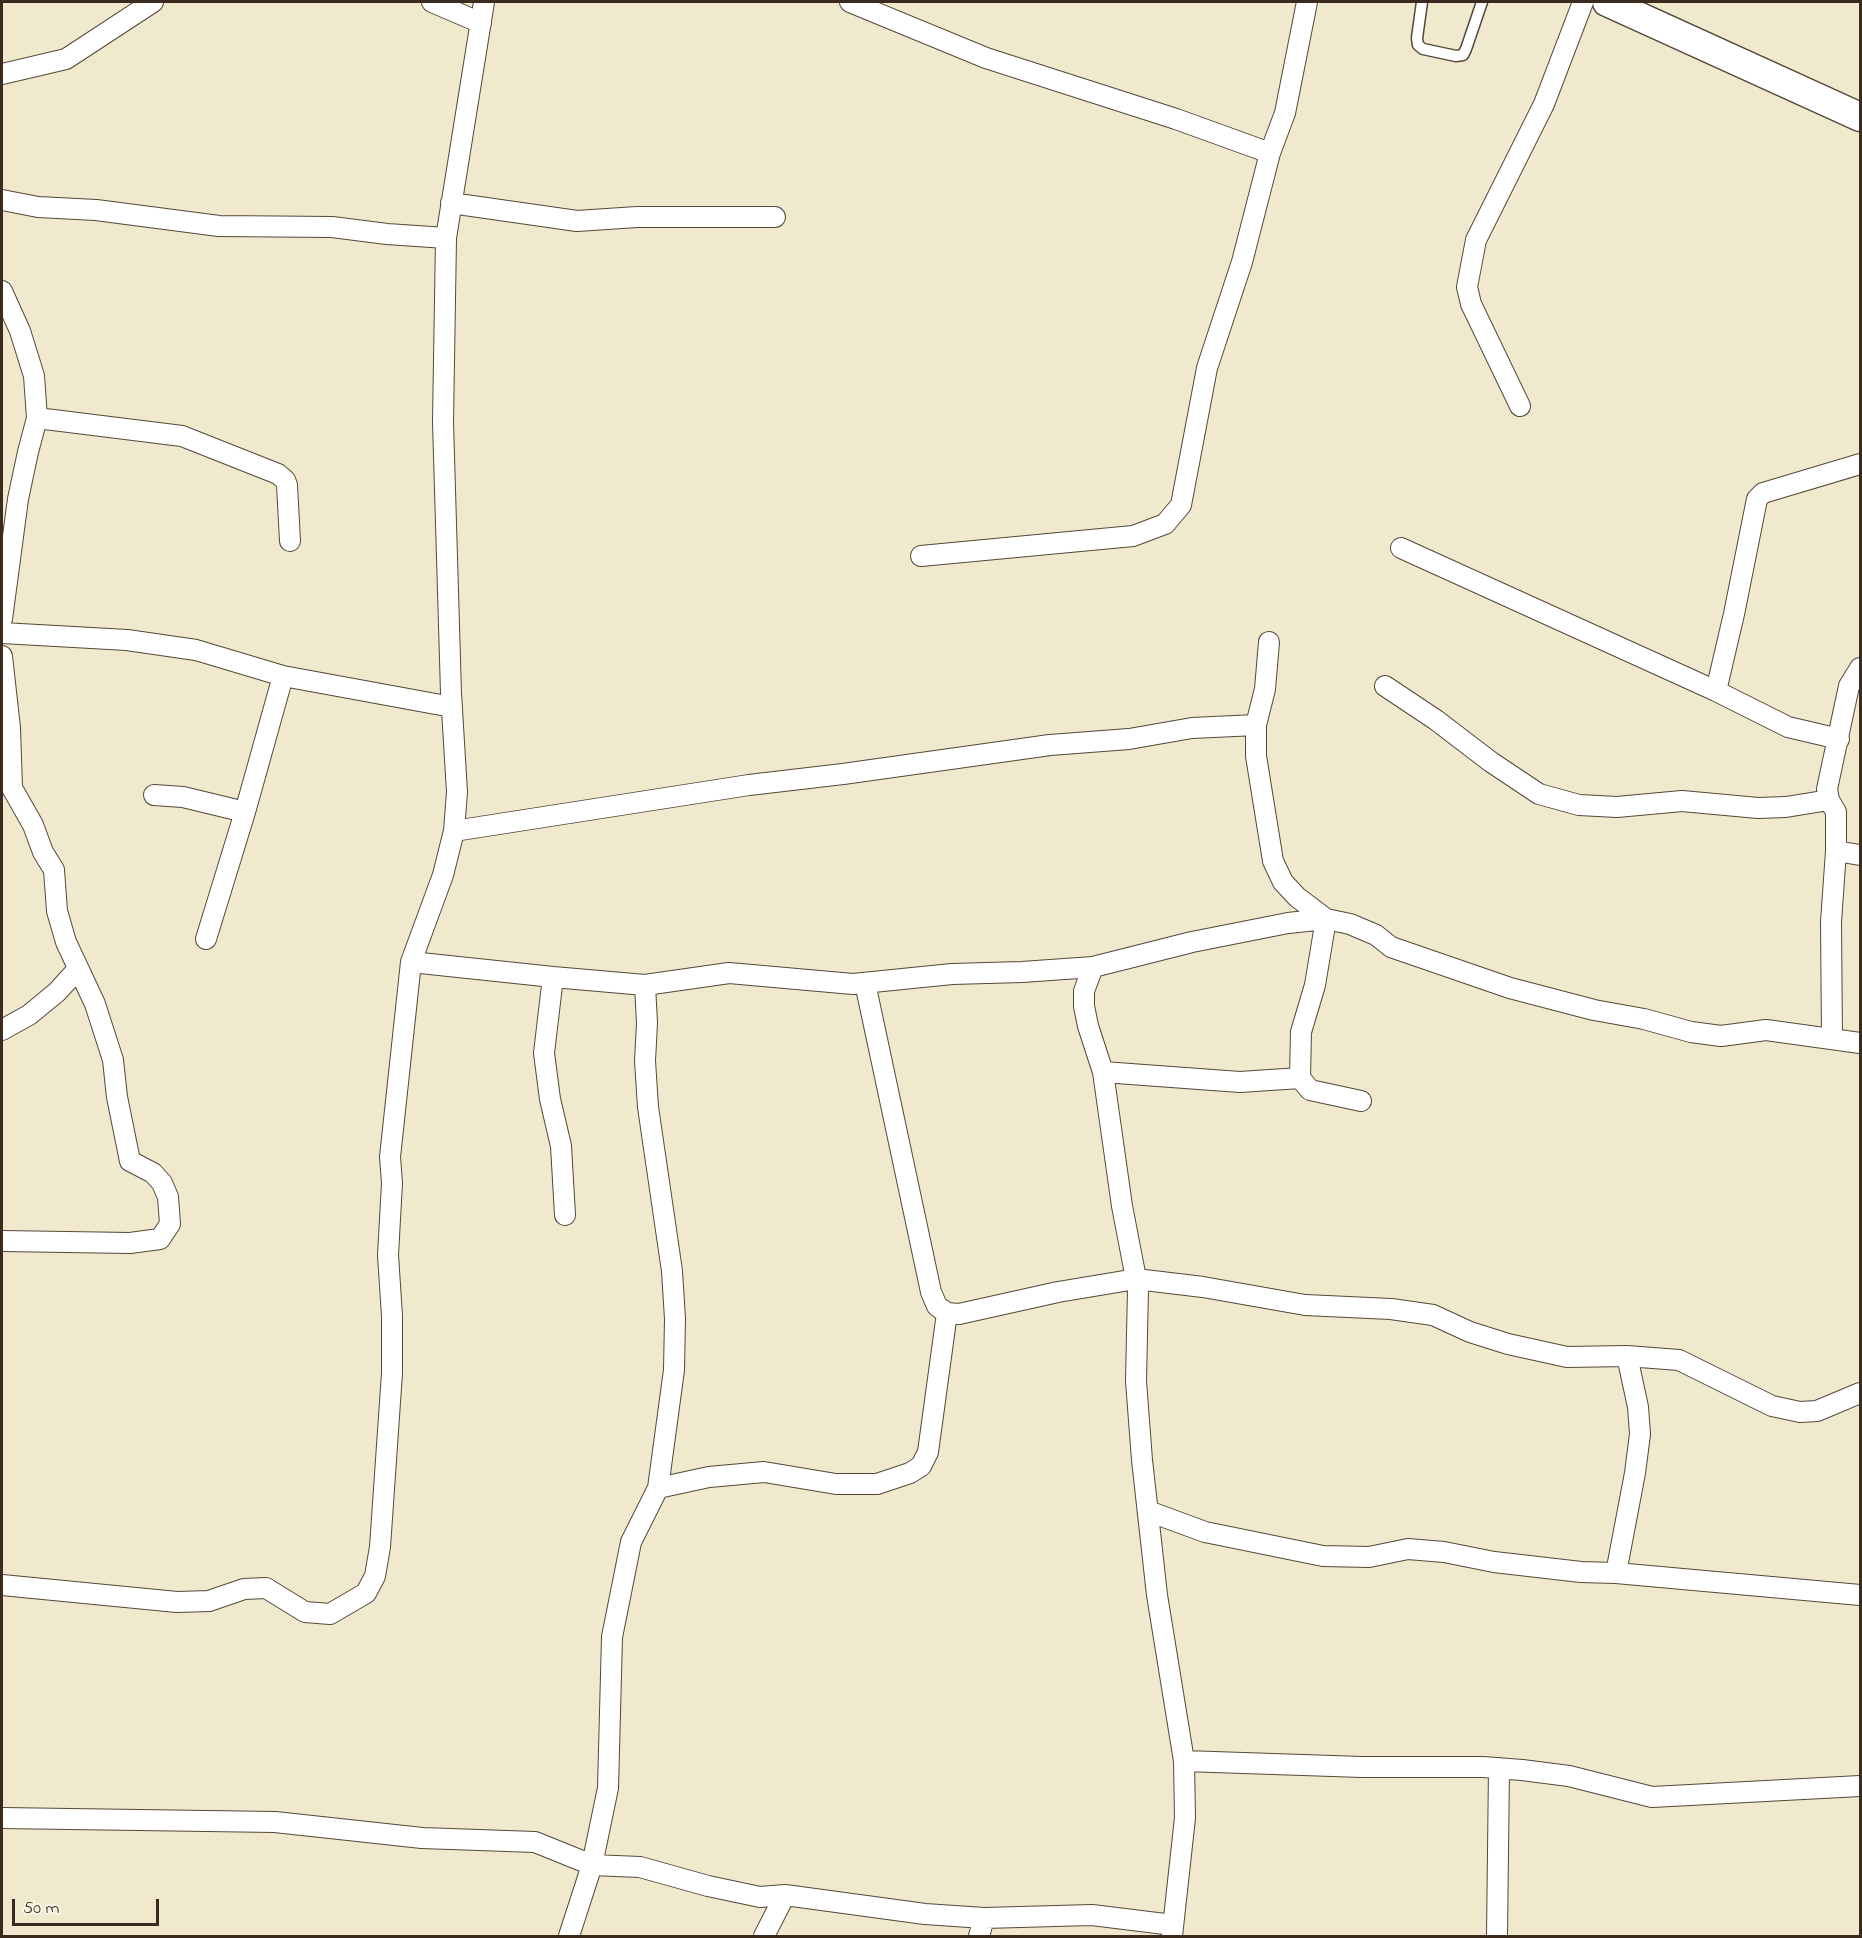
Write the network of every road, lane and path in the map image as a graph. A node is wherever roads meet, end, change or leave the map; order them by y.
1 (153, 2) edge
2 (432, 2) edge
3 (484, 2) edge
4 (850, 2) edge
5 (1307, 2) edge
6 (1422, 2) edge
7 (1482, 2) edge
8 (1583, 2) edge
9 (1607, 2) edge
10 (481, 23) junction
11 (2, 74) edge
12 (1860, 117) edge
13 (1270, 153) junction
14 (2, 200) edge
15 (451, 203) junction
16 (775, 217) dead end
17 (446, 238) junction
18 (2, 291) edge
19 (1520, 406) dead end
20 (38, 418) junction
21 (1860, 464) edge
22 (290, 541) dead end
23 (1401, 548) dead end
24 (921, 556) dead end
25 (2, 619) edge
26 (2, 633) edge
27 (1269, 642) dead end
28 (2, 656) edge
29 (1860, 668) edge
30 (284, 676) junction
31 (1385, 686) dead end
32 (1716, 691) junction
33 (452, 707) junction
34 (1256, 726) junction
35 (1839, 739) junction
36 (7, 789) edge
37 (154, 795) dead end
38 (1829, 800) junction
39 (245, 812) junction
40 (454, 831) junction
41 (1836, 851) junction
42 (1860, 855) edge
43 (1326, 919) junction
44 (206, 939) dead end
45 (411, 962) junction
46 (1093, 967) junction
47 (78, 969) junction
48 (553, 977) junction
49 (865, 983) junction
50 (645, 985) junction
51 (2, 1030) edge
52 (1832, 1038) junction
53 (1860, 1043) edge
54 (1103, 1072) junction
55 (1300, 1078) junction
56 (1360, 1101) dead end
57 (565, 1215) dead end
58 (2, 1241) edge
59 (1136, 1279) junction
60 (947, 1313) junction
61 (1627, 1356) junction
62 (1860, 1393) edge
63 (658, 1488) junction
64 (1148, 1511) junction
65 (1616, 1573) junction
66 (2, 1585) edge
67 (1860, 1595) edge
68 (1184, 1761) junction
69 (1499, 1768) junction
70 (1860, 1786) edge
71 (2, 1818) edge
72 (592, 1865) junction
73 (785, 1896) junction
74 (981, 1927) edge
75 (1173, 1931) edge
76 (569, 1936) edge
77 (764, 1936) edge
78 (1497, 1936) edge

1 - 11 street
2 - 10 street
3 - 10 street
4 - 13 street
5 - 13 street
6 - 7 lane
8 - 19 street
9 - 12 street
10 - 15 street
13 - 24 street
14 - 17 street
15 - 16 street
15 - 17 street
17 - 33 street
18 - 20 street
20 - 22 street
20 - 25 street
21 - 32 street
23 - 32 street
26 - 30 street
27 - 34 street
28 - 36 street
29 - 35 street
30 - 33 street
30 - 39 street
31 - 38 street
32 - 35 street
33 - 40 street
34 - 40 street
34 - 43 street
35 - 38 street
36 - 47 street
37 - 39 street
38 - 41 street
39 - 44 street
40 - 45 street
41 - 42 street
41 - 52 street
43 - 46 street
43 - 52 street
43 - 55 street
45 - 48 street
45 - 66 street
46 - 49 street
46 - 54 street
47 - 51 street
47 - 58 street
48 - 50 street
48 - 57 street
49 - 50 street
49 - 60 street
50 - 63 street
52 - 53 street
54 - 55 street
54 - 59 street
55 - 56 street
59 - 60 street
59 - 61 street
59 - 64 street
60 - 63 street
61 - 62 street
61 - 65 street
63 - 72 street
64 - 65 street
64 - 68 street
65 - 67 street
68 - 69 street
68 - 75 street
69 - 70 street
69 - 78 street
71 - 72 street
72 - 73 street
72 - 76 street
73 - 74 street
73 - 77 street
74 - 75 street

